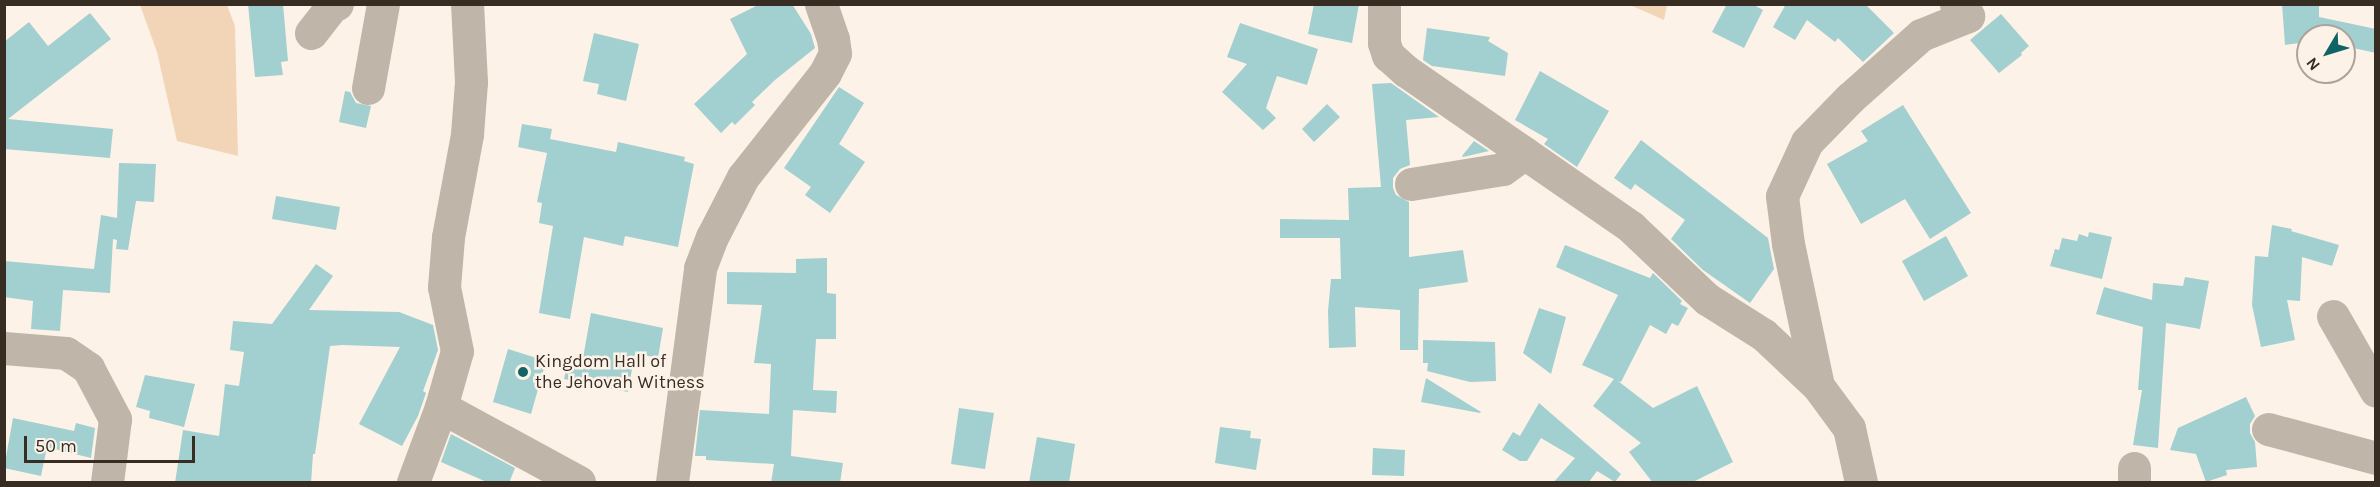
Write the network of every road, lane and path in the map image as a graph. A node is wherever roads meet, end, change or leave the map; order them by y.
1 (337, 4) edge
2 (383, 4) edge
3 (467, 4) edge
4 (821, 4) edge
5 (1384, 4) edge
6 (1956, 4) edge
7 (311, 33) dead end
8 (368, 88) dead end
9 (1525, 153) junction
10 (1411, 184) dead end
11 (2333, 316) dead end
12 (4, 348) edge
13 (1818, 386) junction
14 (2376, 391) edge
15 (441, 407) junction
16 (2268, 429) dead end
17 (2376, 458) edge
18 (107, 483) edge
19 (413, 483) edge
20 (579, 483) edge
21 (672, 483) edge
22 (1861, 483) edge

1 - 7 street
2 - 8 street
3 - 15 street
4 - 21 street
5 - 9 street
6 - 13 street
9 - 10 street
9 - 13 street
11 - 14 street
12 - 18 street
13 - 22 street
15 - 19 street
15 - 20 street
16 - 17 street

